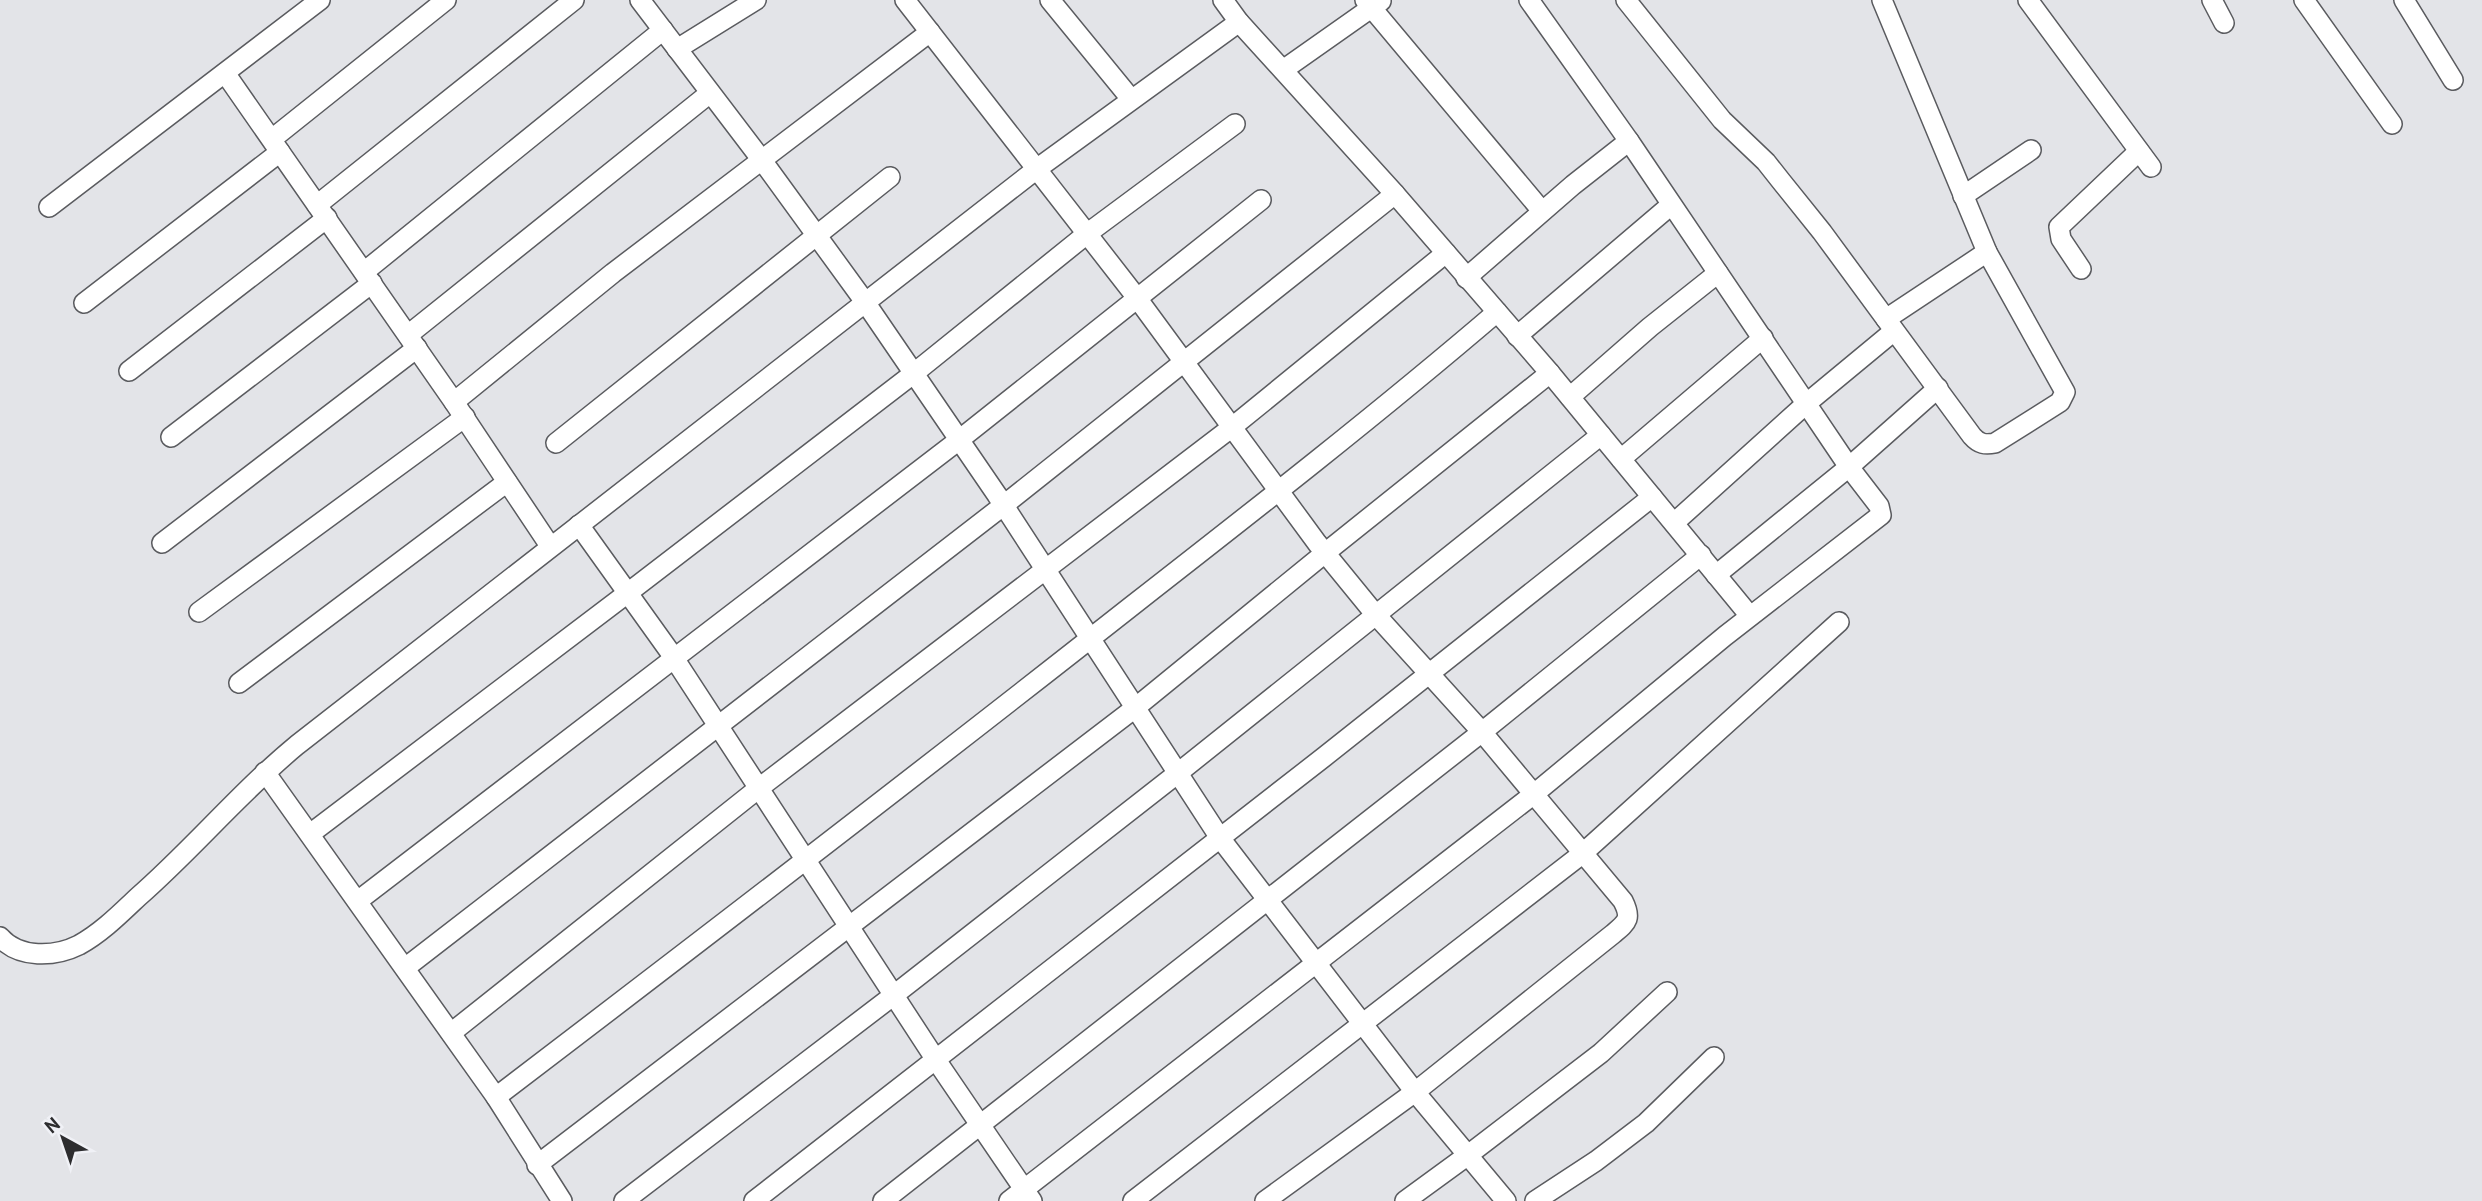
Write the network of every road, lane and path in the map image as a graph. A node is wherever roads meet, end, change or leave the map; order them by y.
1 (320, 0) edge
2 (446, 0) edge
3 (574, 0) edge
4 (640, 0) edge
5 (756, 0) edge
6 (905, 0) edge
7 (1050, 0) edge
8 (1223, 0) edge
9 (1529, 0) edge
10 (1626, 0) edge
11 (1882, 0) edge
12 (2028, 0) edge
13 (2212, 0) edge
14 (2304, 0) edge
15 (2404, 0) edge
16 (1373, 2) edge
17 (1239, 22) junction
18 (2224, 23) dead end
19 (663, 30) junction
20 (930, 32) junction
21 (677, 49) junction
22 (1283, 70) junction
23 (225, 73) junction
24 (2453, 80) dead end
25 (710, 93) junction
26 (1130, 99) junction
27 (1235, 124) dead end
28 (2392, 124) dead end
29 (1629, 141) junction
30 (276, 146) junction
31 (2031, 150) dead end
32 (2139, 151) junction
33 (761, 159) junction
34 (2151, 167) dead end
35 (1038, 168) junction
36 (890, 177) dead end
37 (1395, 194) junction
38 (1963, 196) junction
39 (1261, 200) dead end
40 (1671, 205) junction
41 (49, 207) dead end
42 (1542, 211) junction
43 (322, 212) junction
44 (1088, 233) junction
45 (818, 237) junction
46 (1987, 252) junction
47 (1446, 253) junction
48 (2081, 269) dead end
49 (1718, 273) junction
50 (368, 278) junction
51 (1466, 278) junction
52 (1137, 298) junction
53 (865, 302) junction
54 (84, 303) dead end
55 (1497, 313) junction
56 (1890, 325) junction
57 (1517, 336) junction
58 (1763, 338) junction
59 (412, 342) junction
60 (1185, 361) junction
61 (129, 371) dead end
62 (913, 373) junction
63 (1550, 373) junction
64 (1938, 388) junction
65 (1570, 397) junction
66 (1807, 403) junction
67 (459, 410) junction
68 (1231, 428) junction
69 (1601, 435) junction
70 (172, 437) dead end
71 (959, 440) junction
72 (556, 443) dead end
73 (1621, 459) junction
74 (1849, 467) junction
75 (507, 482) junction
76 (1278, 491) junction
77 (1652, 497) junction
78 (1004, 505) junction
79 (1674, 523) junction
80 (579, 525) junction
81 (162, 543) dead end
82 (550, 546) junction
83 (1325, 553) junction
84 (1701, 555) junction
85 (1045, 571) junction
86 (1716, 575) junction
87 (629, 592) junction
88 (199, 612) dead end
89 (1376, 614) junction
90 (1750, 616) junction
91 (1839, 622) dead end
92 (1090, 639) junction
93 (674, 659) junction
94 (1430, 674) junction
95 (239, 683) dead end
96 (1135, 708) junction
97 (717, 725) junction
98 (1482, 732) junction
99 (265, 772) junction
100 (1178, 773) junction
101 (759, 789) junction
102 (1534, 794) junction
103 (310, 834) junction
104 (1220, 838) junction
105 (1582, 853) junction
106 (807, 861) junction
107 (1268, 899) junction
108 (359, 900) junction
109 (848, 926) junction
110 (0, 937) edge
111 (1318, 962) junction
112 (405, 968) junction
113 (1667, 992) dead end
114 (894, 995) junction
115 (1363, 1022) junction
116 (451, 1033) junction
117 (1714, 1057) dead end
118 (936, 1060) junction
119 (1415, 1092) junction
120 (496, 1097) junction
121 (980, 1127) junction
122 (1468, 1156) junction
123 (537, 1165) junction
124 (1022, 1197) edge
125 (562, 1201) edge
126 (624, 1201) edge
127 (754, 1201) edge
128 (883, 1201) edge
129 (1133, 1201) edge
130 (1265, 1201) edge
131 (1405, 1201) edge
132 (1506, 1201) edge
133 (1535, 1201) edge

1 - 23 street
2 - 30 street
3 - 43 street
4 - 19 street
5 - 21 street
6 - 20 street
7 - 26 street
8 - 17 street
9 - 29 street
10 - 56 street
11 - 38 street
12 - 32 street
13 - 18 street
14 - 28 street
15 - 24 street
16 - 22 street
16 - 42 street
17 - 22 street
17 - 26 street
19 - 21 street
19 - 50 street
20 - 33 street
20 - 35 street
21 - 25 street
22 - 37 street
23 - 30 street
23 - 41 street
25 - 33 street
25 - 59 street
26 - 35 street
27 - 44 street
29 - 40 street
29 - 42 street
30 - 43 street
30 - 54 street
31 - 38 street
32 - 34 street
32 - 48 street
33 - 45 street
33 - 67 street
35 - 44 street
35 - 53 street
36 - 45 street
37 - 47 street
37 - 60 street
38 - 46 street
39 - 52 street
40 - 49 street
40 - 57 street
42 - 51 street
43 - 50 street
43 - 61 street
44 - 52 street
44 - 62 street
45 - 53 street
45 - 72 street
46 - 56 street
46 - 64 street
47 - 51 street
47 - 68 street
49 - 58 street
49 - 65 street
50 - 59 street
50 - 70 street
51 - 55 street
52 - 60 street
52 - 71 street
53 - 62 street
53 - 80 street
55 - 57 street
55 - 76 street
56 - 64 street
56 - 66 street
57 - 63 street
58 - 66 street
58 - 73 street
59 - 67 street
59 - 81 street
60 - 68 street
60 - 78 street
62 - 71 street
62 - 87 street
63 - 65 street
63 - 83 street
64 - 74 street
65 - 69 street
66 - 74 street
66 - 79 street
67 - 75 street
67 - 88 street
68 - 76 street
68 - 85 street
69 - 73 street
69 - 89 street
71 - 78 street
71 - 93 street
73 - 77 street
74 - 86 street
74 - 90 street
75 - 82 street
75 - 95 street
76 - 83 street
76 - 92 street
77 - 79 street
77 - 94 street
78 - 85 street
78 - 97 street
79 - 84 street
80 - 82 street
80 - 87 street
82 - 99 street
83 - 89 street
83 - 96 street
84 - 86 street
84 - 98 street
85 - 92 street
85 - 101 street
86 - 90 street
87 - 93 street
87 - 103 street
89 - 94 street
89 - 100 street
90 - 102 street
91 - 105 street
92 - 96 street
92 - 106 street
93 - 97 street
93 - 108 street
94 - 98 street
94 - 104 street
96 - 100 street
96 - 109 street
97 - 101 street
97 - 112 street
98 - 102 street
98 - 107 street
99 - 103 street
99 - 110 street
100 - 104 street
100 - 114 street
101 - 106 street
101 - 116 street
102 - 105 street
102 - 111 street
103 - 108 street
104 - 107 street
104 - 118 street
105 - 115 street
105 - 119 street
106 - 109 street
106 - 120 street
107 - 111 street
107 - 121 street
108 - 112 street
109 - 114 street
109 - 123 street
111 - 115 street
111 - 124 street
112 - 116 street
113 - 122 street
114 - 118 street
114 - 126 street
115 - 119 street
115 - 129 street
116 - 120 street
117 - 133 street
118 - 121 street
118 - 127 street
119 - 122 street
119 - 130 street
120 - 123 street
121 - 124 street
121 - 128 street
122 - 131 street
122 - 132 street
123 - 125 street

